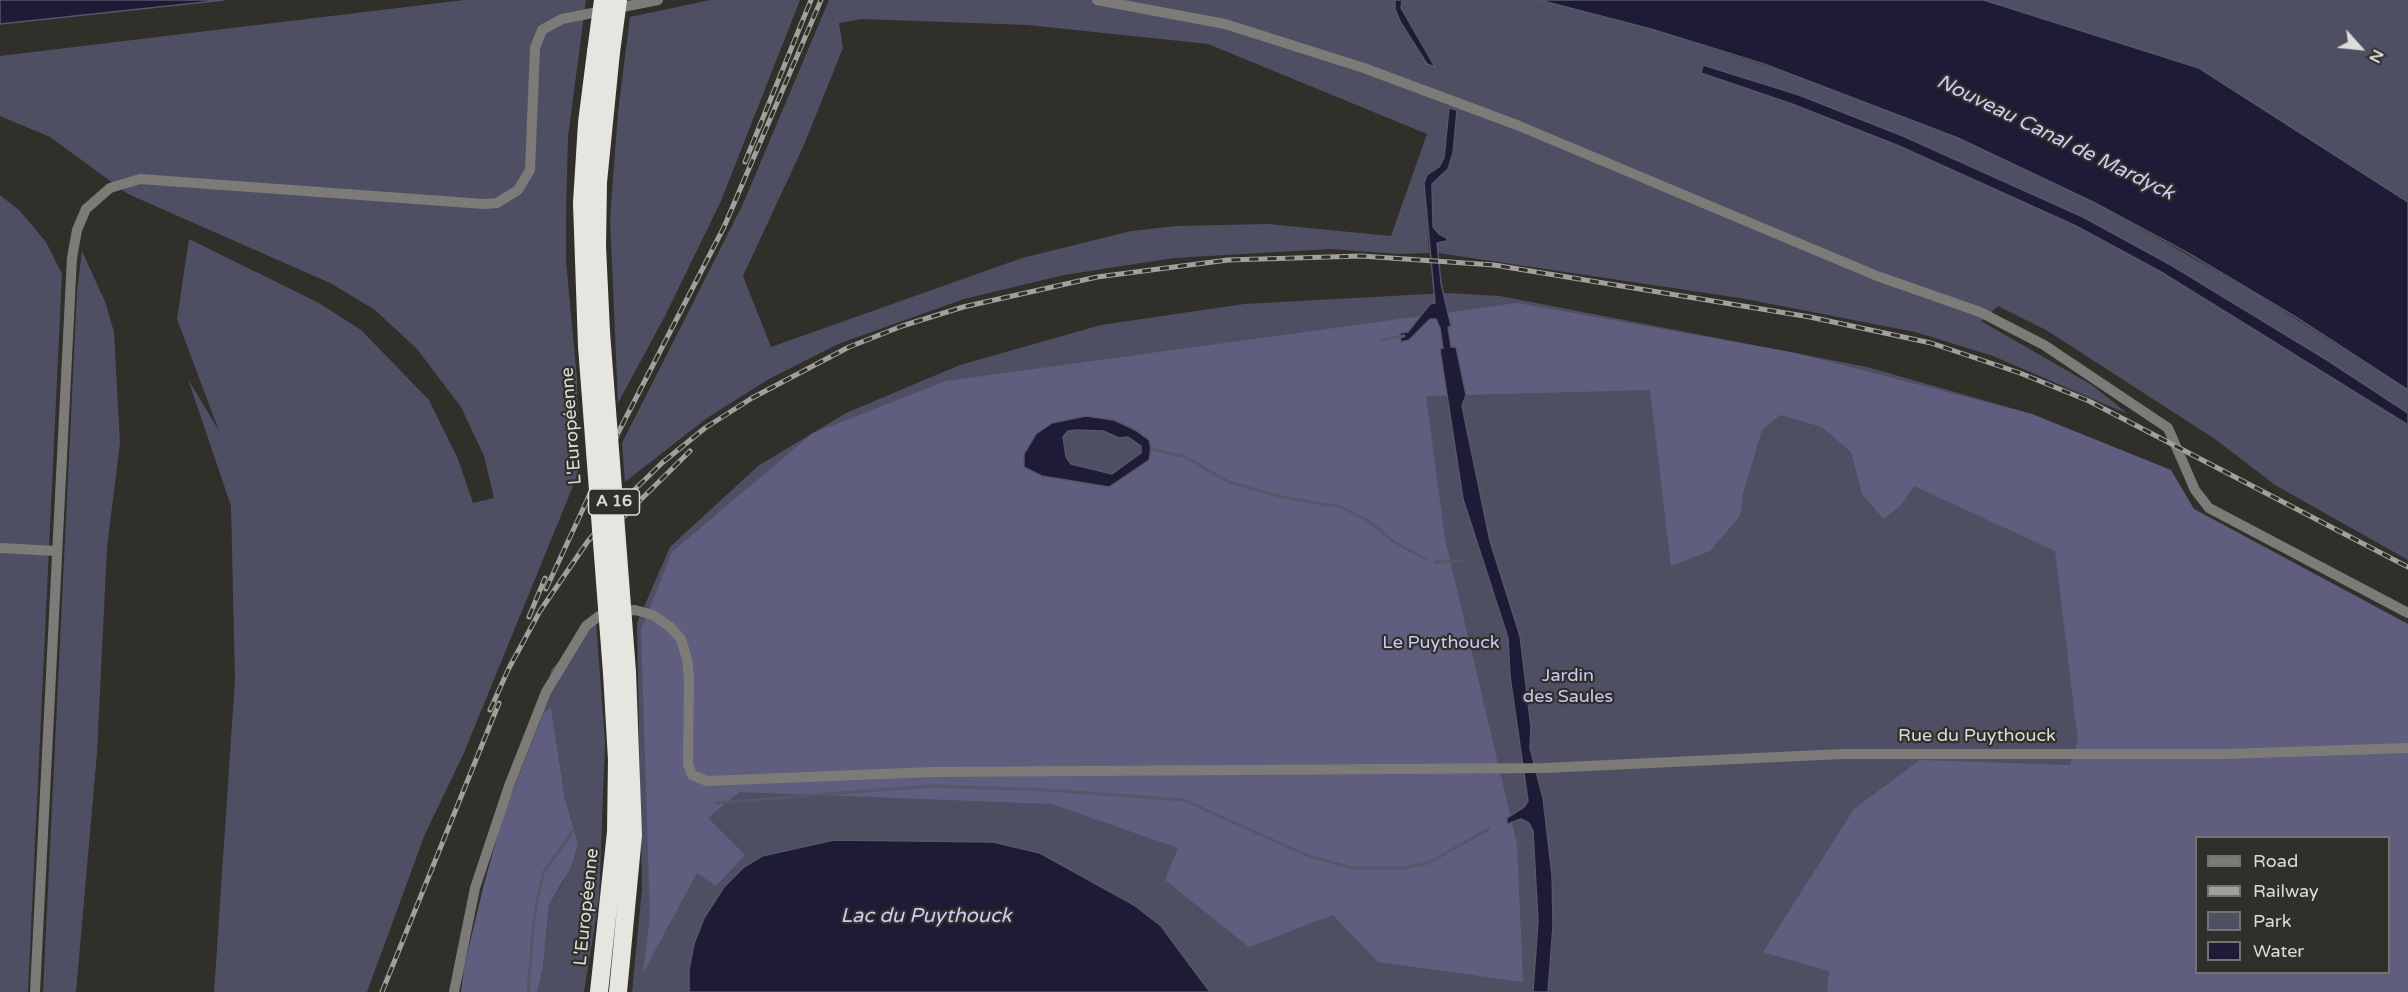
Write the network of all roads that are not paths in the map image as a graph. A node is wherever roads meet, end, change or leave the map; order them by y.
1 (603, 0) edge
2 (618, 0) edge
3 (658, 0) edge
4 (1097, 0) edge
5 (604, 52) junction
6 (0, 548) edge
7 (57, 551) junction
8 (2408, 613) edge
9 (619, 672) junction
10 (2408, 748) edge
11 (35, 992) edge
12 (454, 992) edge
13 (598, 992) edge
14 (618, 992) edge

1 - 5 highway, L'Européenne / A 16, bridge
2 - 5 highway, L'Européenne / A 16, bridge
3 - 7 street
4 - 8 street
5 - 9 highway, L'Européenne / A 16, bridge
5 - 9 highway, L'Européenne / A 16, bridge
6 - 7 street
7 - 11 street
9 - 13 highway, L'Européenne / A 16
9 - 14 highway, L'Européenne / A 16
10 - 12 street, Rue du Puythouck

